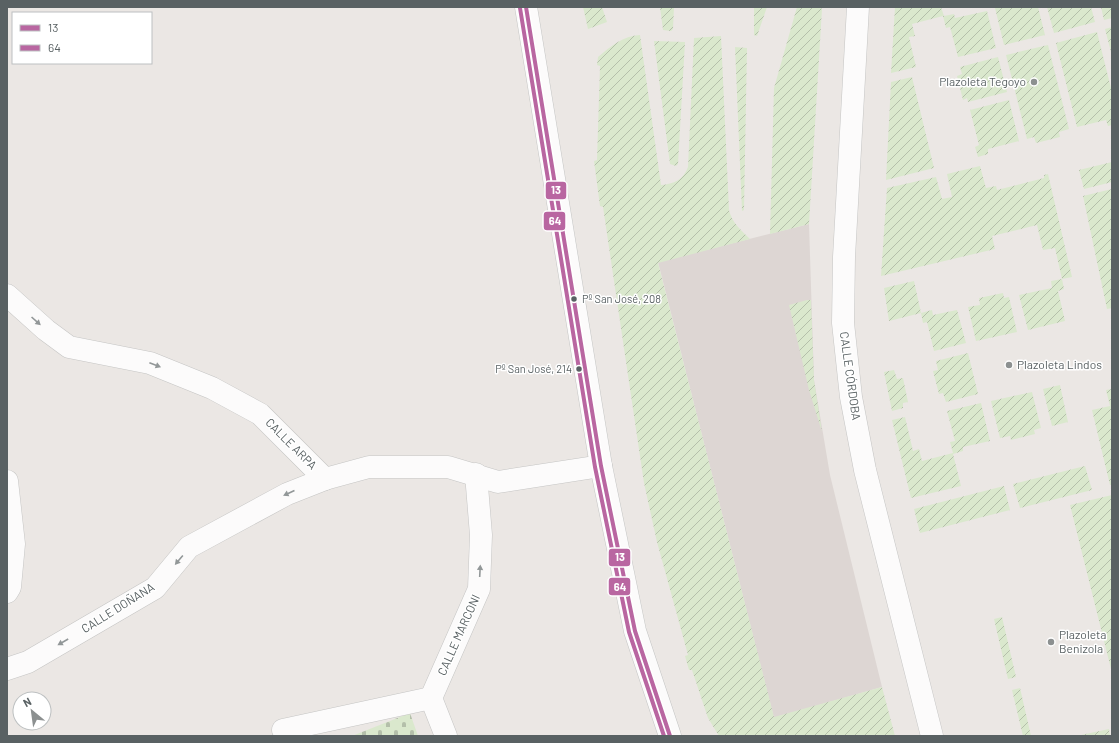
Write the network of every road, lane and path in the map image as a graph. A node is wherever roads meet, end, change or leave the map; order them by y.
1 (526, 7) edge
2 (858, 7) edge
3 (7, 295) edge
4 (601, 466) junction
5 (476, 474) junction
6 (325, 479) junction
7 (7, 481) edge
8 (7, 592) edge
9 (7, 669) edge
10 (431, 698) junction
11 (283, 730) dead end
12 (446, 736) edge
13 (670, 736) edge
14 (932, 736) edge

1 - 4 street
2 - 14 street, CALLE CÓRDOBA
3 -> 6 street, CALLE ARPA
4 - 5 street, CALLE ARPA
4 - 13 street
5 - 6 street, CALLE ARPA
10 -> 5 street, CALLE MARCONI
6 -> 9 street, CALLE DOÑANA
7 - 8 street
10 - 11 street
10 - 12 street

